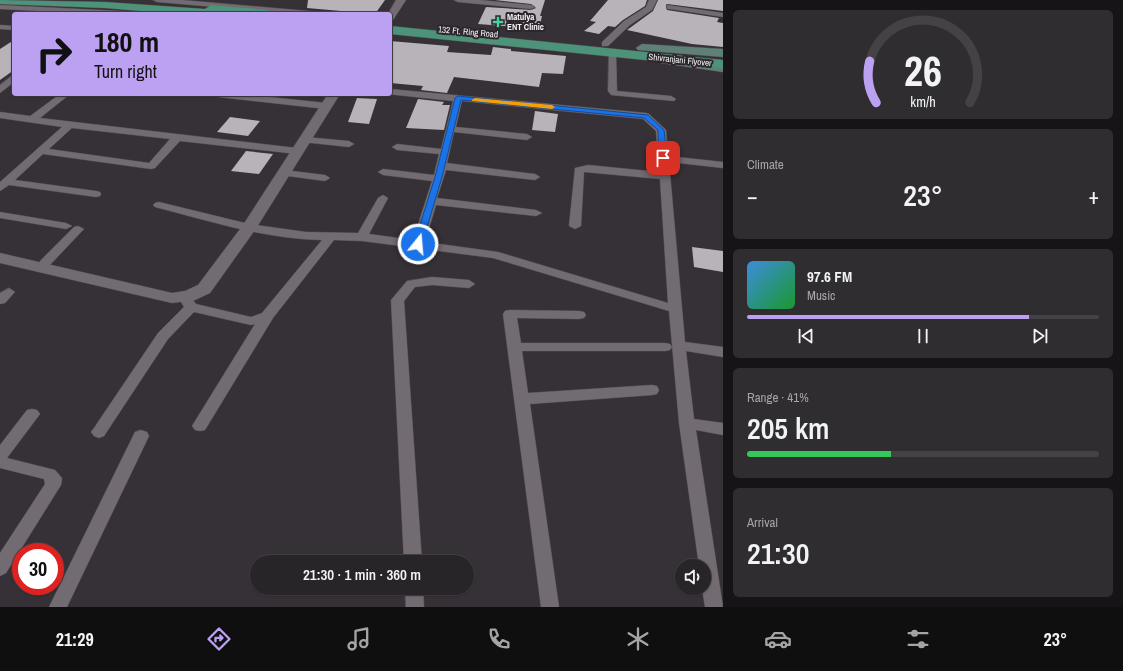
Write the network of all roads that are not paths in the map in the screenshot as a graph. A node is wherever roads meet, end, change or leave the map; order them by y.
1 (80, 0) edge
2 (157, 0) edge
3 (395, 0) edge
4 (401, 0) edge
5 (458, 0) edge
6 (512, 0) edge
7 (653, 0) edge
8 (692, 0) edge
9 (0, 1) edge
10 (495, 2) edge
11 (537, 2) dead end
12 (670, 6) dead end
13 (0, 7) edge
14 (531, 7) dead end
15 (43, 9) junction
16 (686, 9) junction
17 (98, 10) edge
18 (38, 12) edge
19 (119, 12) edge
20 (161, 12) edge
21 (239, 12) edge
22 (297, 12) edge
23 (387, 12) edge
24 (392, 15) edge
25 (723, 15) edge
26 (392, 25) edge
27 (0, 27) edge
28 (12, 28) edge
29 (392, 30) edge
30 (608, 48) junction
31 (640, 52) junction
32 (723, 53) edge
33 (723, 56) edge
34 (692, 57) junction
35 (723, 64) edge
36 (723, 68) edge
37 (12, 79) edge
38 (0, 90) edge
39 (392, 92) edge
40 (63, 96) edge
41 (244, 96) edge
42 (458, 98) junction
43 (671, 99) dead end
44 (324, 102) edge
45 (0, 115) edge
46 (32, 120) junction
47 (70, 125) junction
48 (450, 129) junction
49 (527, 137) dead end
50 (177, 138) junction
51 (349, 144) dead end
52 (297, 147) junction
53 (397, 147) dead end
54 (42, 151) junction
55 (445, 152) junction
56 (663, 158) junction
57 (723, 165) edge
58 (442, 166) junction
59 (383, 172) dead end
60 (284, 173) junction
61 (664, 176) junction
62 (535, 177) dead end
63 (325, 178) dead end
64 (438, 179) junction
65 (5, 181) edge
66 (96, 194) dead end
67 (383, 198) dead end
68 (431, 202) junction
69 (159, 205) dead end
70 (536, 214) dead end
71 (0, 215) edge
72 (245, 225) junction
73 (66, 226) dead end
74 (575, 226) dead end
75 (78, 229) dead end
76 (330, 237) junction
77 (362, 237) junction
78 (418, 244) junction
79 (0, 252) edge
80 (0, 258) edge
81 (45, 263) junction
82 (469, 284) dead end
83 (187, 302) junction
84 (675, 309) junction
85 (579, 315) dead end
86 (267, 316) junction
87 (672, 347) junction
88 (514, 348) junction
89 (723, 352) edge
90 (652, 390) dead end
91 (521, 399) junction
92 (32, 414) dead end
93 (687, 423) junction
94 (200, 426) dead end
95 (723, 429) edge
96 (99, 432) dead end
97 (141, 436) dead end
98 (0, 456) edge
99 (0, 462) edge
100 (413, 555) edge
101 (0, 568) edge
102 (415, 595) edge
103 (58, 607) edge
104 (416, 607) edge
105 (550, 607) edge
106 (714, 607) edge

1 - 21 main road
2 - 22 street
3 - 23 street
4 - 24 street
5 - 10 street
6 - 11 street
7 - 30 street
8 - 16 street
9 - 17 main road
10 - 14 street
12 - 16 street
13 - 15 street
15 - 17 street
15 - 18 street
16 - 25 street
17 - 19 street
17 - 20 main road
26 - 30 main road, 132 Ft. Ring Road
27 - 28 street
29 - 30 main road, 132 Ft. Ring Road
30 - 31 main road, 132 Ft. Ring Road
30 - 43 street
31 - 32 main road
31 - 34 main road, Shivranjani Flyover
31 - 36 main road
33 - 34 main road, Shivranjani Flyover
34 - 35 main road, Shivranjani Flyover
37 - 38 street
39 - 42 street
40 - 46 street
41 - 44 street
42 - 48 street
42 - 56 street
44 - 52 street
45 - 46 street
46 - 47 street
47 - 50 street
47 - 54 street
48 - 49 street
48 - 55 street
50 - 52 street
50 - 54 street
51 - 52 street
52 - 60 street
52 - 72 street
53 - 55 street
54 - 65 street
55 - 58 street
56 - 57 street
56 - 61 street
58 - 62 street
58 - 64 street
59 - 64 street
60 - 63 street
60 - 72 street
61 - 74 street
61 - 84 street
64 - 68 street
65 - 66 street
67 - 77 street
68 - 70 street
68 - 78 street
69 - 72 street
71 - 73 street
72 - 76 street
72 - 81 street
72 - 83 street
75 - 81 street
76 - 77 street
76 - 86 street
77 - 78 street
78 - 84 street
79 - 81 street
80 - 83 street
82 - 100 street
83 - 86 street
83 - 96 street
84 - 87 street
85 - 88 street
86 - 94 street
87 - 88 street
87 - 89 street
87 - 93 street
88 - 91 street
90 - 91 street
91 - 105 street
92 - 98 street
93 - 95 street
93 - 106 street
97 - 103 street
99 - 101 street
102 - 104 street

